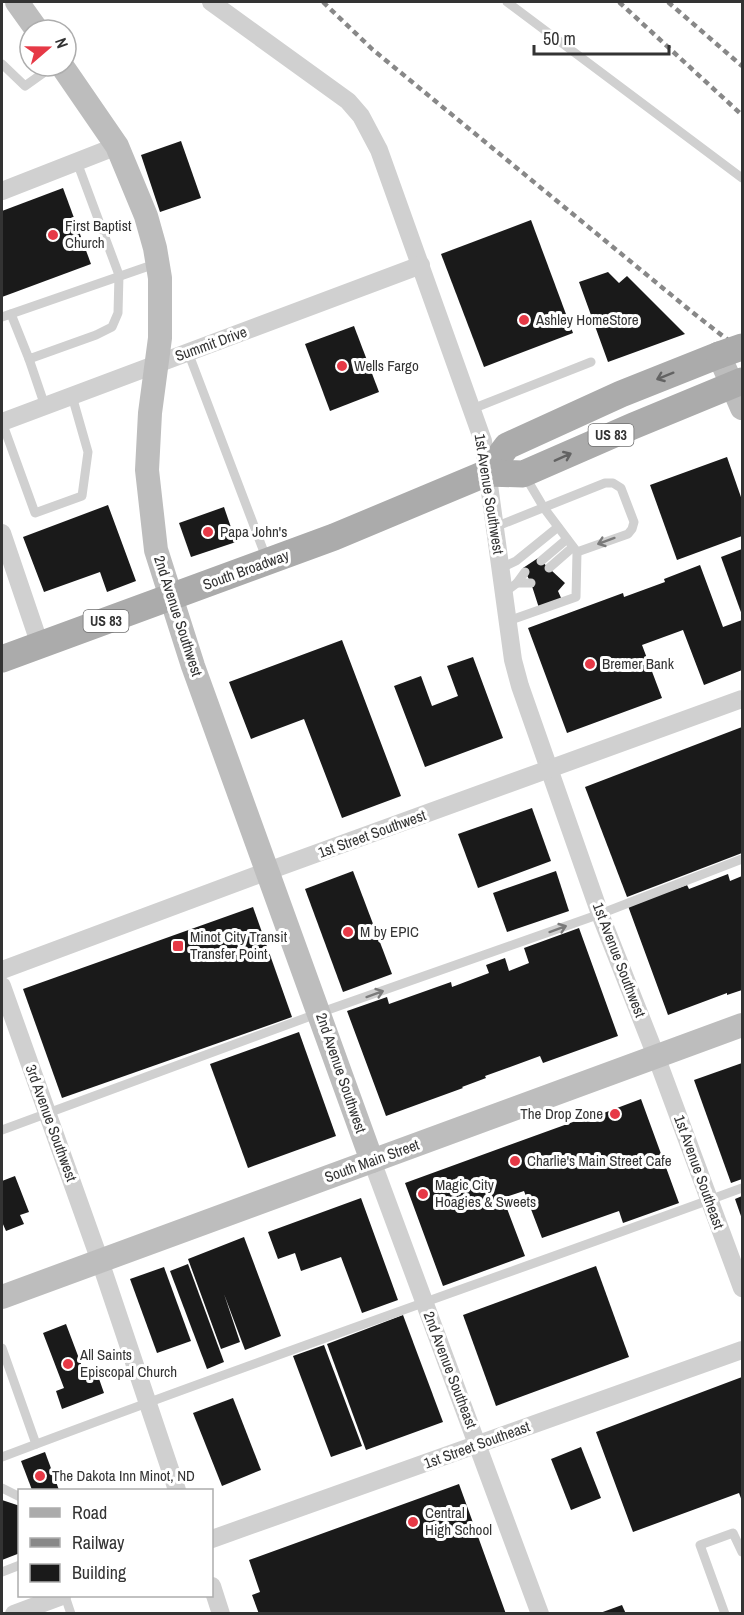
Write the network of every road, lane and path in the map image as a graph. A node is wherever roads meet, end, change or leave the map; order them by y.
1 (17, 2) edge
2 (211, 2) edge
3 (507, 2) edge
4 (28, 18) edge
5 (2, 64) edge
6 (36, 78) edge
7 (70, 78) edge
8 (117, 146) junction
9 (77, 162) junction
10 (742, 178) edge
11 (2, 191) edge
12 (158, 263) junction
13 (421, 265) junction
14 (119, 275) junction
15 (6, 315) edge
16 (731, 351) edge
17 (188, 352) junction
18 (28, 359) junction
19 (591, 362) dead end
20 (156, 364) junction
21 (739, 391) edge
22 (72, 396) junction
23 (45, 406) junction
24 (472, 409) junction
25 (2, 422) edge
26 (487, 473) junction
27 (523, 474) junction
28 (544, 508) junction
29 (495, 527) junction
30 (558, 527) junction
31 (2, 533) edge
32 (567, 539) junction
33 (575, 550) junction
34 (268, 562) junction
35 (501, 568) junction
36 (525, 572) dead end
37 (531, 583) dead end
38 (511, 588) junction
39 (171, 598) junction
40 (508, 621) junction
41 (40, 645) junction
42 (2, 659) edge
43 (742, 699) edge
44 (550, 770) junction
45 (742, 859) edge
46 (268, 871) junction
47 (600, 914) junction
48 (2, 970) edge
49 (2, 986) edge
50 (320, 1013) junction
51 (742, 1025) edge
52 (656, 1056) junction
53 (48, 1112) junction
54 (2, 1130) edge
55 (372, 1161) junction
56 (742, 1188) edge
57 (710, 1200) junction
58 (100, 1261) junction
59 (742, 1288) edge
60 (2, 1297) edge
61 (424, 1302) junction
62 (2, 1348) edge
63 (742, 1350) edge
64 (147, 1402) junction
65 (36, 1444) junction
66 (478, 1445) junction
67 (2, 1457) edge
68 (2, 1488) edge
69 (176, 1489) edge
70 (18, 1496) edge
71 (213, 1539) edge
72 (742, 1552) edge
73 (18, 1566) edge
74 (2, 1572) edge
75 (213, 1589) edge
76 (55, 1597) edge
77 (63, 1597) edge
78 (39, 1599) edge
79 (17, 1613) edge
80 (71, 1614) edge
81 (221, 1614) edge
82 (540, 1614) edge
83 (725, 1614) edge

1 - 4 street
2 - 13 street, 1st Avenue Southwest
3 - 10 lane
5 - 6 lane
7 - 8 street, 2nd Avenue Southwest
8 - 9 street
8 - 12 street, 2nd Avenue Southwest
9 - 11 street
9 - 14 lane
12 - 14 lane
12 - 20 street, 2nd Avenue Southwest
13 - 17 street, Summit Drive
13 - 24 street, 1st Avenue Southwest
14 - 15 lane
14 - 18 lane
15 - 18 lane
16 - 21 street
16 -> 26 main road, South Broadway / US 83
17 - 20 street, Summit Drive
17 - 34 lane
18 - 23 lane
19 - 24 lane
20 - 22 street, Summit Drive
20 - 39 street, 2nd Avenue Southwest
27 -> 21 main road, South Broadway / US 83
22 - 23 street, Summit Drive
22 - 25 lane
23 - 25 street, Summit Drive
24 - 26 street, 1st Avenue Southwest
26 - 27 main road, South Broadway / US 83
26 - 29 street, 1st Avenue Southwest
26 - 34 main road, South Broadway / US 83
27 - 28 lane
28 - 29 lane
28 - 30 lane
28 -> 33 lane
29 - 35 street, 1st Avenue Southwest
30 - 32 lane
30 - 35 lane
31 - 41 street
32 - 33 lane
32 - 33 lane
33 - 40 lane
34 - 39 main road, South Broadway / US 83
35 - 38 street, 1st Avenue Southwest
36 - 38 lane
37 - 38 lane
38 - 40 street, 1st Avenue Southwest
39 - 41 main road, South Broadway / US 83
39 - 46 street, 2nd Avenue Southwest
40 - 44 street, 1st Avenue Southwest
41 - 42 main road, South Broadway / US 83
43 - 44 street, 1st Street Southwest
44 - 46 street, 1st Street Southwest
44 - 47 street, 1st Avenue Southwest
45 - 47 lane
46 - 48 street, 1st Street Southwest
46 - 50 street, 2nd Avenue Southwest
50 -> 47 lane
47 - 52 street, 1st Avenue Southwest
49 - 53 street, 3rd Avenue Southwest
50 - 53 lane
50 - 55 street, 2nd Avenue Southwest
51 - 52 street, South Main Street
52 - 55 street, South Main Street
52 - 57 street, 1st Avenue Southeast
53 - 54 lane
53 - 58 street, 3rd Avenue Southwest
55 - 58 street, South Main Street
55 - 61 street, 2nd Avenue Southeast
56 - 57 lane
57 - 59 street, 1st Avenue Southeast
57 - 61 lane
58 - 60 street, South Main Street
58 - 64 street, 3rd Avenue Southwest
61 - 64 lane
61 - 66 street, 2nd Avenue Southeast
62 - 65 lane
63 - 66 street, 1st Street Southeast
64 - 65 lane
64 - 69 street, 3rd Avenue Southwest
65 - 67 lane
66 - 71 street, 1st Street Southeast
66 - 82 street, 2nd Avenue Southeast
68 - 70 lane
72 - 83 lane
73 - 74 lane
75 - 81 street
76 - 78 street
77 - 80 lane
78 - 79 street

